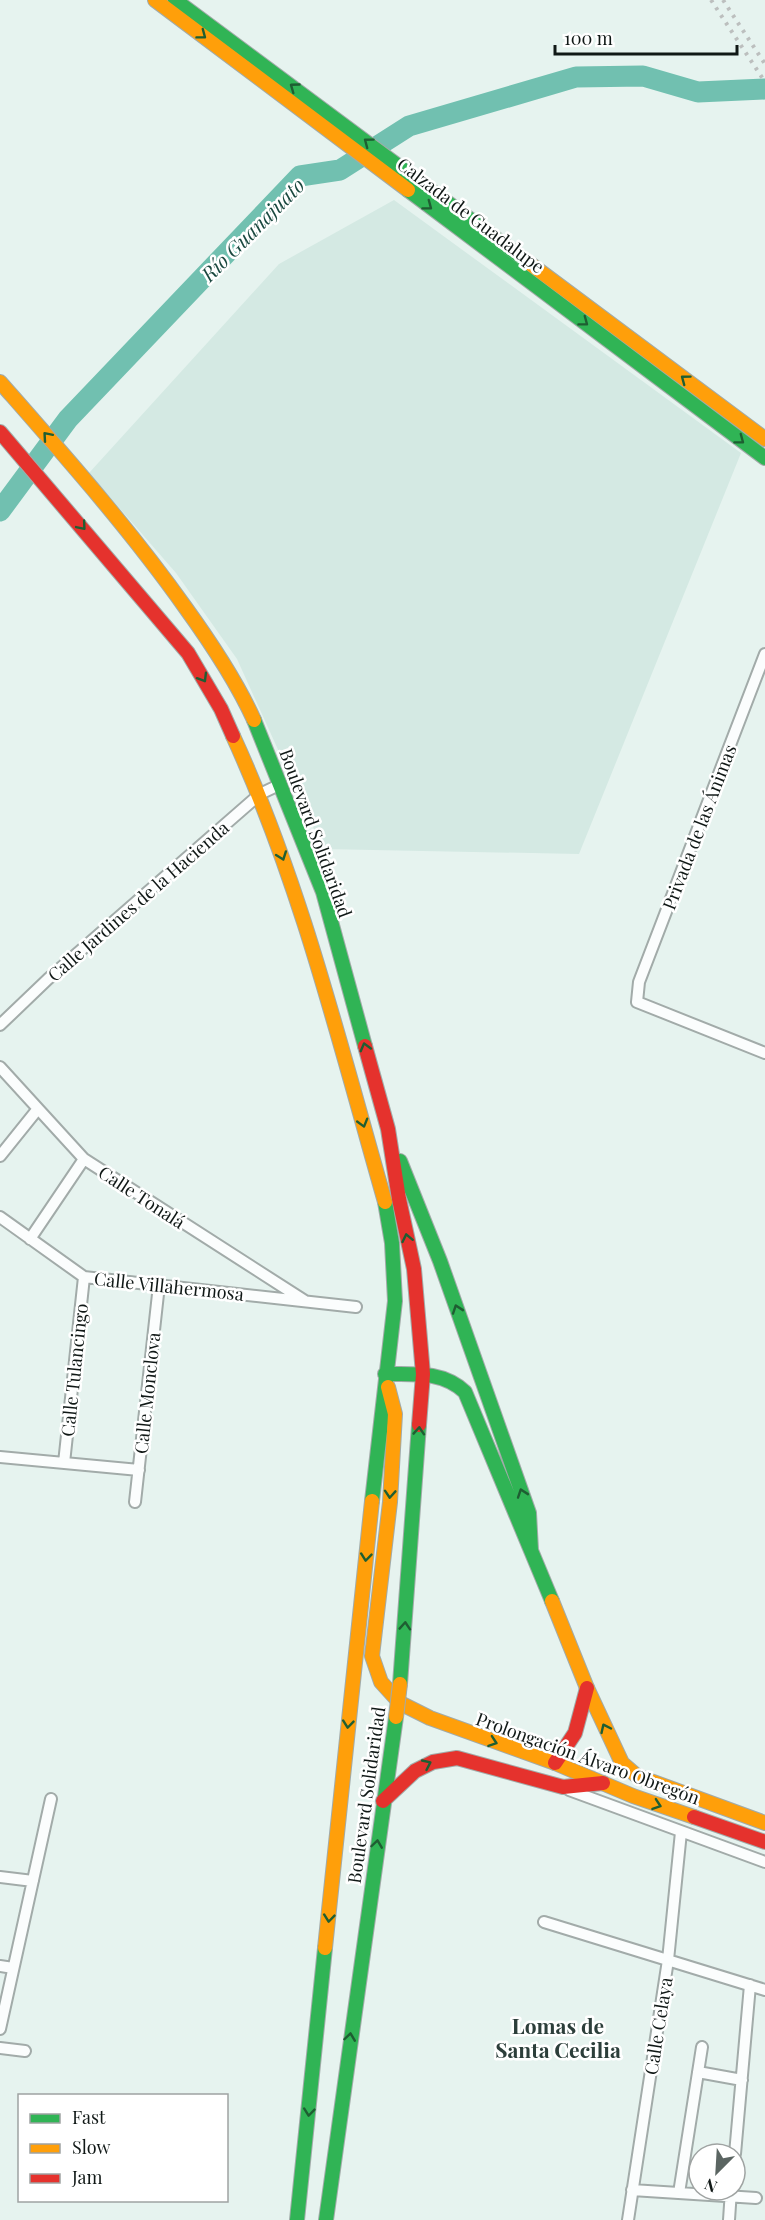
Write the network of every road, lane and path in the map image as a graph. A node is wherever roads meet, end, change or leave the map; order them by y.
1 (155, 0) edge
2 (175, 0) edge
3 (0, 382) edge
4 (0, 432) edge
5 (765, 439) edge
6 (765, 458) edge
7 (765, 654) edge
8 (281, 784) junction
9 (260, 794) junction
10 (0, 1024) edge
11 (765, 1053) edge
12 (0, 1066) edge
13 (37, 1110) junction
14 (388, 1129) junction
15 (0, 1156) edge
16 (84, 1160) junction
17 (2, 1222) edge
18 (30, 1239) junction
19 (84, 1277) junction
20 (159, 1285) junction
21 (305, 1301) junction
22 (356, 1307) dead end
23 (385, 1374) junction
24 (423, 1374) junction
25 (0, 1457) edge
26 (64, 1463) junction
27 (139, 1470) junction
28 (135, 1502) dead end
29 (531, 1550) junction
30 (587, 1688) junction
31 (555, 1763) junction
32 (603, 1783) junction
33 (563, 1787) junction
34 (633, 1796) junction
35 (51, 1799) dead end
36 (383, 1801) junction
37 (628, 1813) junction
38 (765, 1823) edge
39 (681, 1832) junction
40 (765, 1842) edge
41 (765, 1862) edge
42 (0, 1877) edge
43 (33, 1881) junction
44 (544, 1922) dead end
45 (668, 1960) junction
46 (0, 1966) edge
47 (14, 1968) junction
48 (750, 1985) junction
49 (765, 1990) edge
50 (0, 2029) edge
51 (702, 2047) dead end
52 (0, 2048) edge
53 (25, 2051) dead end
54 (698, 2072) junction
55 (742, 2080) junction
56 (736, 2142) edge
57 (632, 2190) junction
58 (679, 2193) junction
59 (687, 2193) edge
60 (747, 2196) edge
61 (756, 2198) dead end
62 (730, 2202) edge
63 (297, 2220) edge
64 (326, 2220) edge
65 (628, 2220) edge
66 (729, 2220) edge

1 -> 6 main road, Calzada de Guadalupe
5 -> 2 main road, Calzada de Guadalupe
8 -> 3 main road, Boulevard Solidaridad
4 -> 9 main road, Boulevard Solidaridad
7 - 11 street, Privada de las Ánimas
8 - 9 street, Calle Jardines de la Hacienda
14 -> 8 main road, Boulevard Solidaridad
9 - 10 street, Calle Jardines de la Hacienda
9 -> 23 main road, Boulevard Solidaridad
12 - 13 street, Calle Tonalá
13 - 15 street
13 - 16 street, Calle Tonalá
24 -> 14 main road, Boulevard Solidaridad
29 -> 14 main road
16 - 18 street
16 - 21 street, Calle Tonalá
17 - 18 street, Calle Villahermosa
18 - 19 street, Calle Villahermosa
19 - 20 street, Calle Villahermosa
19 - 26 street, Calle Tulancingo
20 - 21 street, Calle Villahermosa
20 - 27 street, Calle Monclova
21 - 22 street, Calle Villahermosa
23 - 24 main road
23 -> 31 main road, Prolongación Álvaro Obregón
23 -> 63 main road, Boulevard Solidaridad
24 - 29 main road
36 -> 24 main road, Boulevard Solidaridad, bridge
25 - 26 street
26 - 27 street
27 - 28 street, Calle Monclova
29 - 30 main road
30 - 31 main road
38 -> 30 main road, Prolongación Álvaro Obregón
31 - 32 main road, Prolongación Álvaro Obregón
32 - 33 main road
32 - 34 main road, Prolongación Álvaro Obregón
36 -> 33 main road
33 - 37 street
34 - 37 street
34 -> 40 main road, Prolongación Álvaro Obregón
35 - 43 street
64 -> 36 main road, Boulevard Solidaridad
37 - 39 street
39 - 41 street
39 - 45 street, Calle Celaya
42 - 43 street
43 - 47 street
44 - 45 street
45 - 48 street
45 - 57 street, Calle Celaya
46 - 47 street
47 - 50 street
48 - 49 street
48 - 55 street
51 - 54 street
52 - 53 street
54 - 55 street
54 - 58 street
55 - 56 street
57 - 58 street
57 - 65 street, Calle Celaya
58 - 59 street
60 - 61 street
62 - 66 street

